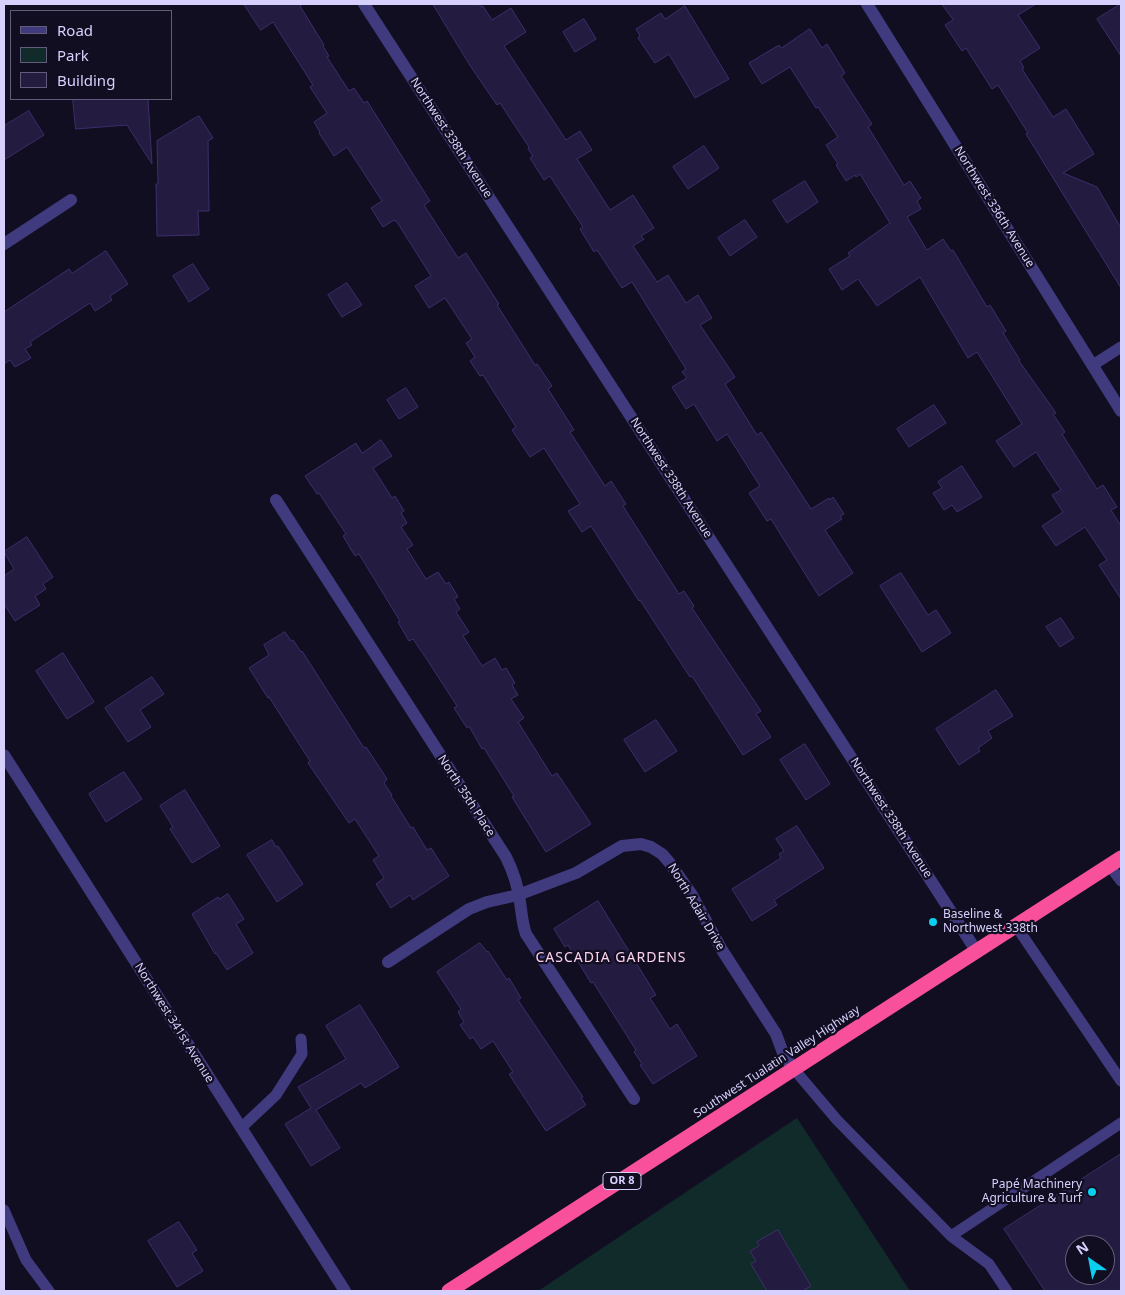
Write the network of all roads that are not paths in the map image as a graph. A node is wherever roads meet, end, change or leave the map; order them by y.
1 (364, 4) edge
2 (867, 4) edge
3 (71, 200) dead end
4 (4, 244) edge
5 (1121, 347) edge
6 (1093, 365) junction
7 (1121, 411) edge
8 (276, 500) dead end
9 (4, 755) edge
10 (1115, 862) edge
11 (1121, 881) edge
12 (518, 895) junction
13 (1016, 926) junction
14 (977, 952) junction
15 (388, 962) dead end
16 (301, 1039) dead end
17 (793, 1068) junction
18 (1121, 1081) edge
19 (634, 1099) dead end
20 (1121, 1123) edge
21 (241, 1128) junction
22 (4, 1210) edge
23 (951, 1236) junction
24 (49, 1291) edge
25 (344, 1291) edge
26 (449, 1291) edge
27 (1007, 1291) edge

1 - 14 street, Northwest 338th Avenue
2 - 6 street, Northwest 336th Avenue
3 - 4 street
5 - 6 lane
6 - 7 street, Northwest 336th Avenue
8 - 12 street, North 35th Place
9 - 21 street, Northwest 341st Avenue
10 - 11 lane
10 - 13 highway, Southwest Tualatin Valley Highway / OR 8
12 - 15 street, North Adair Drive
12 - 17 street, North Adair Drive
12 - 19 street, North 35th Place
13 - 14 highway, Southwest Tualatin Valley Highway / OR 8
13 - 18 lane
14 - 17 highway, Southwest Tualatin Valley Highway / OR 8
16 - 21 lane
17 - 23 lane
17 - 26 highway, Southwest Tualatin Valley Highway / OR 8
20 - 23 lane
21 - 25 street, Northwest 341st Avenue
22 - 24 lane
23 - 27 lane

